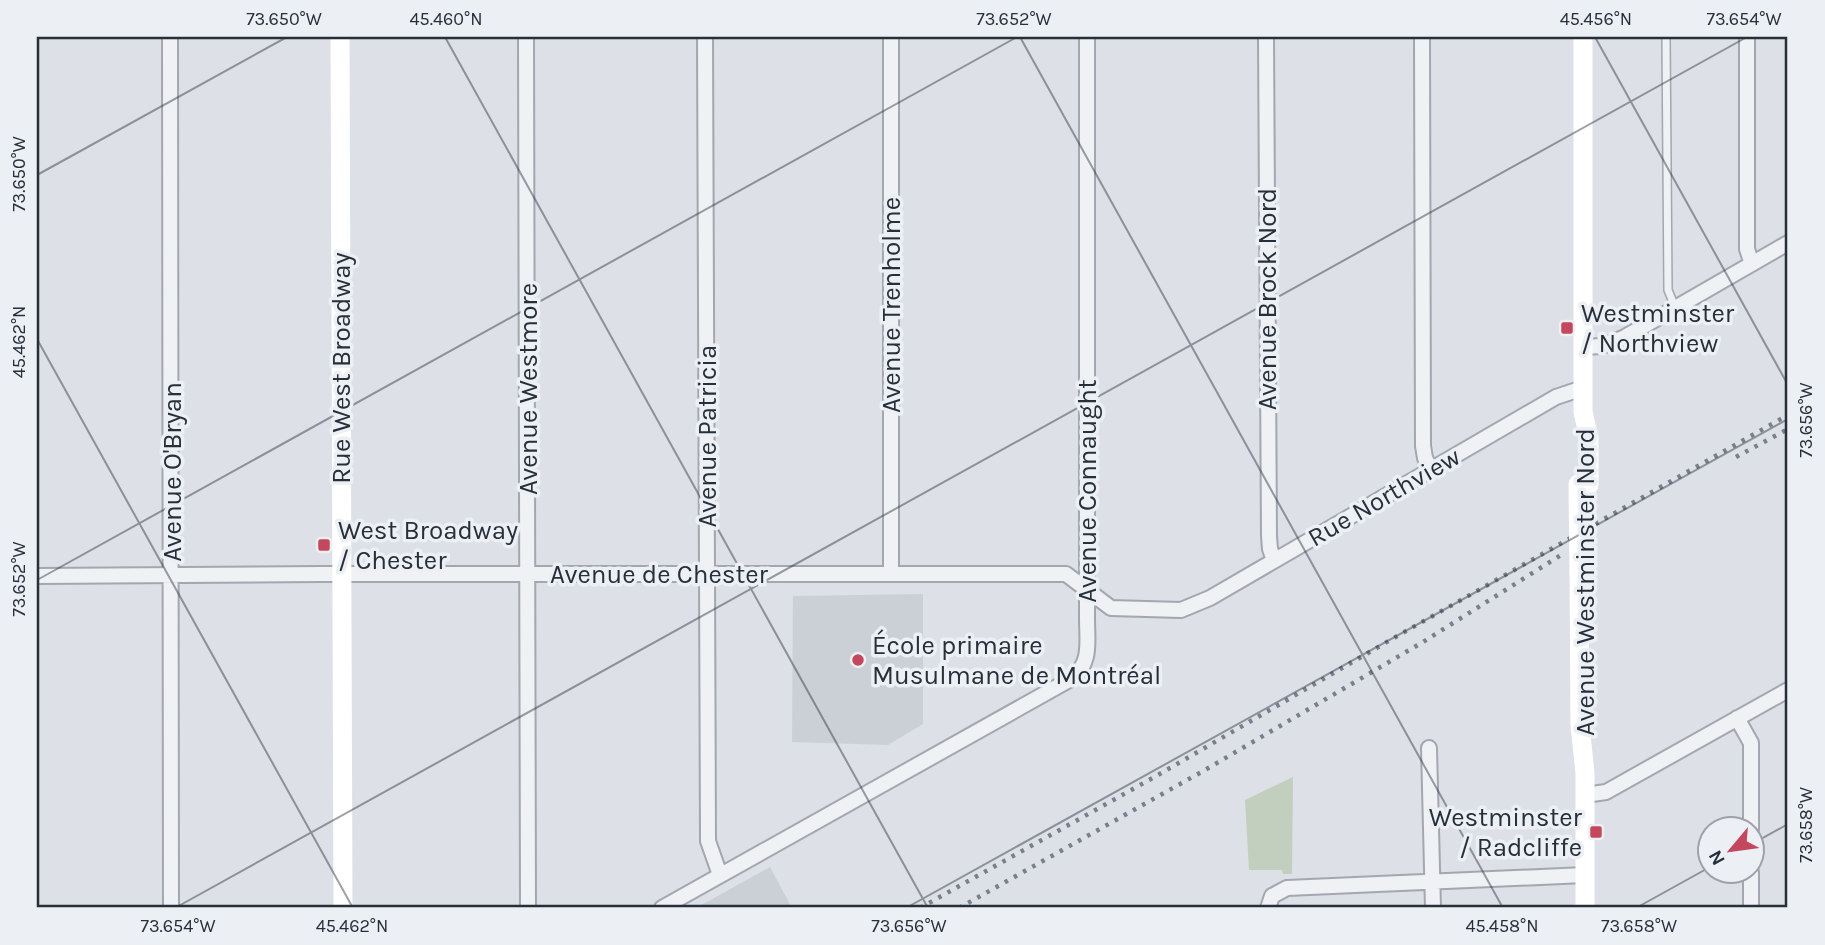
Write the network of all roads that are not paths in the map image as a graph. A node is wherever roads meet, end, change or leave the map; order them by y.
1 (170, 37) edge
2 (340, 37) edge
3 (526, 37) edge
4 (705, 37) edge
5 (891, 37) edge
6 (1087, 37) edge
7 (1266, 37) edge
8 (1422, 37) edge
9 (1583, 37) edge
10 (1666, 37) edge
11 (1747, 37) edge
12 (1788, 243) edge
13 (1752, 264) junction
14 (1675, 308) junction
15 (1583, 347) junction
16 (1583, 387) junction
17 (1431, 470) junction
18 (1274, 559) junction
19 (343, 574) junction
20 (707, 574) junction
21 (891, 574) junction
22 (529, 575) junction
23 (37, 576) edge
24 (172, 576) junction
25 (1087, 592) junction
26 (1186, 610) joint
27 (1788, 690) edge
28 (1737, 718) junction
29 (1429, 747) dead end
30 (1585, 795) junction
31 (1751, 816) edge
32 (720, 875) junction
33 (1585, 875) junction
34 (1432, 882) junction
35 (1751, 886) edge
36 (1270, 902) edge
37 (172, 908) edge
38 (343, 908) edge
39 (528, 908) edge
40 (662, 908) edge
41 (1433, 908) edge
42 (1585, 908) edge
43 (1751, 908) edge

1 - 24 street, Avenue O'Bryan
2 - 19 street, Rue West Broadway
3 - 22 street, Avenue Westmore
4 - 20 street, Avenue Patricia
5 - 21 street, Avenue Trenholme
6 - 25 street, Avenue Connaught
7 - 18 street, Avenue Brock Nord
8 - 17 street
9 - 15 street, Avenue Westminster Nord
10 - 14 lane
11 - 13 street
12 - 13 street
13 - 14 street
14 - 15 street
15 - 16 street, Avenue Westminster Nord
16 - 17 street, Rue Northview
16 - 30 street, Avenue Westminster Nord
17 - 18 street, Rue Northview
18 - 26 street, Rue Northview
19 - 22 street, Avenue de Chester
19 - 24 street, Avenue de Chester
19 - 38 street, Rue West Broadway
20 - 21 street, Avenue de Chester
20 - 22 street, Avenue de Chester
20 - 32 street, Avenue Patricia
21 - 25 street, Avenue de Chester
22 - 39 street, Avenue Westmore
23 - 24 street, Avenue de Chester
24 - 37 street, Avenue O'Bryan
25 - 26 street, Avenue de Chester
25 - 32 street, Avenue Connaught
27 - 28 street
28 - 30 street
28 - 31 street
29 - 34 street
30 - 33 street, Avenue Westminster Nord
32 - 40 street, Avenue Connaught
33 - 34 street
33 - 42 street, Avenue Westminster Nord
34 - 36 street
34 - 41 street
35 - 43 street

